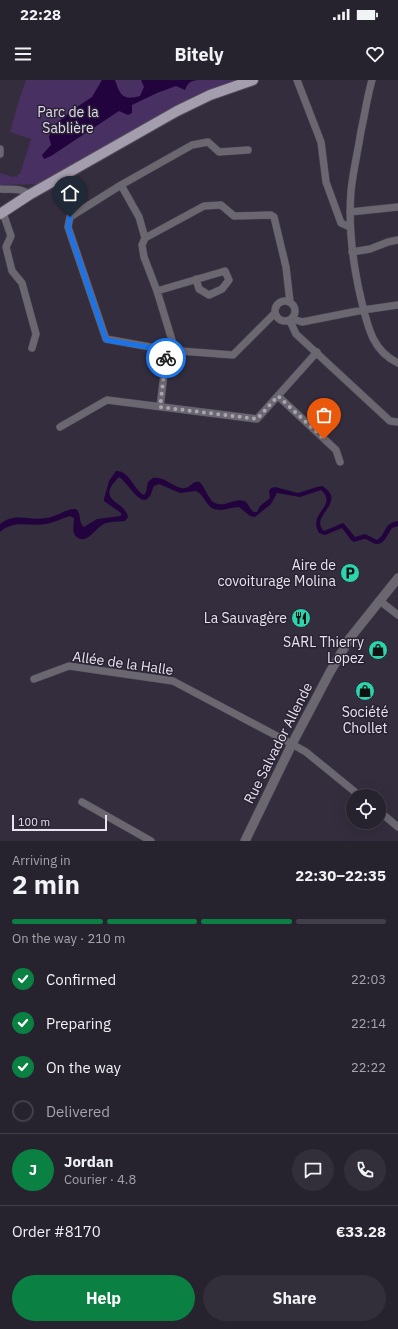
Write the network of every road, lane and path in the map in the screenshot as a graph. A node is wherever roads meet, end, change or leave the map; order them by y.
1 (253, 80) edge
2 (297, 80) edge
3 (372, 80) edge
4 (0, 149) edge
5 (248, 150) dead end
6 (0, 154) edge
7 (121, 185) junction
8 (0, 189) edge
9 (29, 195) junction
10 (398, 207) edge
11 (350, 212) junction
12 (1, 213) edge
13 (350, 227) junction
14 (144, 238) junction
15 (398, 240) edge
16 (352, 252) junction
17 (196, 279) junction
18 (157, 291) junction
19 (290, 302) junction
20 (398, 305) edge
21 (363, 310) junction
22 (275, 313) junction
23 (292, 320) junction
24 (32, 348) dead end
25 (166, 350) junction
26 (175, 350) junction
27 (317, 352) junction
28 (398, 363) edge
29 (278, 396) junction
30 (160, 407) junction
31 (398, 422) edge
32 (60, 427) dead end
33 (340, 462) dead end
34 (398, 578) edge
35 (380, 601) junction
36 (398, 615) edge
37 (34, 679) dead end
38 (292, 744) junction
39 (351, 789) edge
40 (82, 802) dead end
41 (386, 817) edge
42 (398, 827) edge
43 (151, 841) edge
44 (245, 841) edge

1 - 9 main road
2 - 13 street
3 - 11 street
4 - 6 street
5 - 7 street
7 - 14 street
7 - 25 street
8 - 9 street
9 - 12 main road
10 - 11 street
11 - 13 street
12 - 24 street
13 - 16 street
14 - 18 street
14 - 19 street
15 - 16 street
16 - 21 street
17 - 17 street
17 - 18 street
18 - 26 street
19 - 22 street
19 - 23 street
20 - 21 street
21 - 23 street
21 - 28 street
22 - 23 street
22 - 26 street
23 - 27 street
25 - 26 street
25 - 30 street
27 - 29 street
27 - 31 street
29 - 30 street
29 - 33 street
30 - 32 street
34 - 35 street, Rue Salvador Allende
35 - 36 street
35 - 38 street, Rue Salvador Allende
37 - 38 street, Allée de la Halle
38 - 39 street, Allée de la Halle
38 - 44 street, Rue Salvador Allende
40 - 43 street
41 - 42 street

